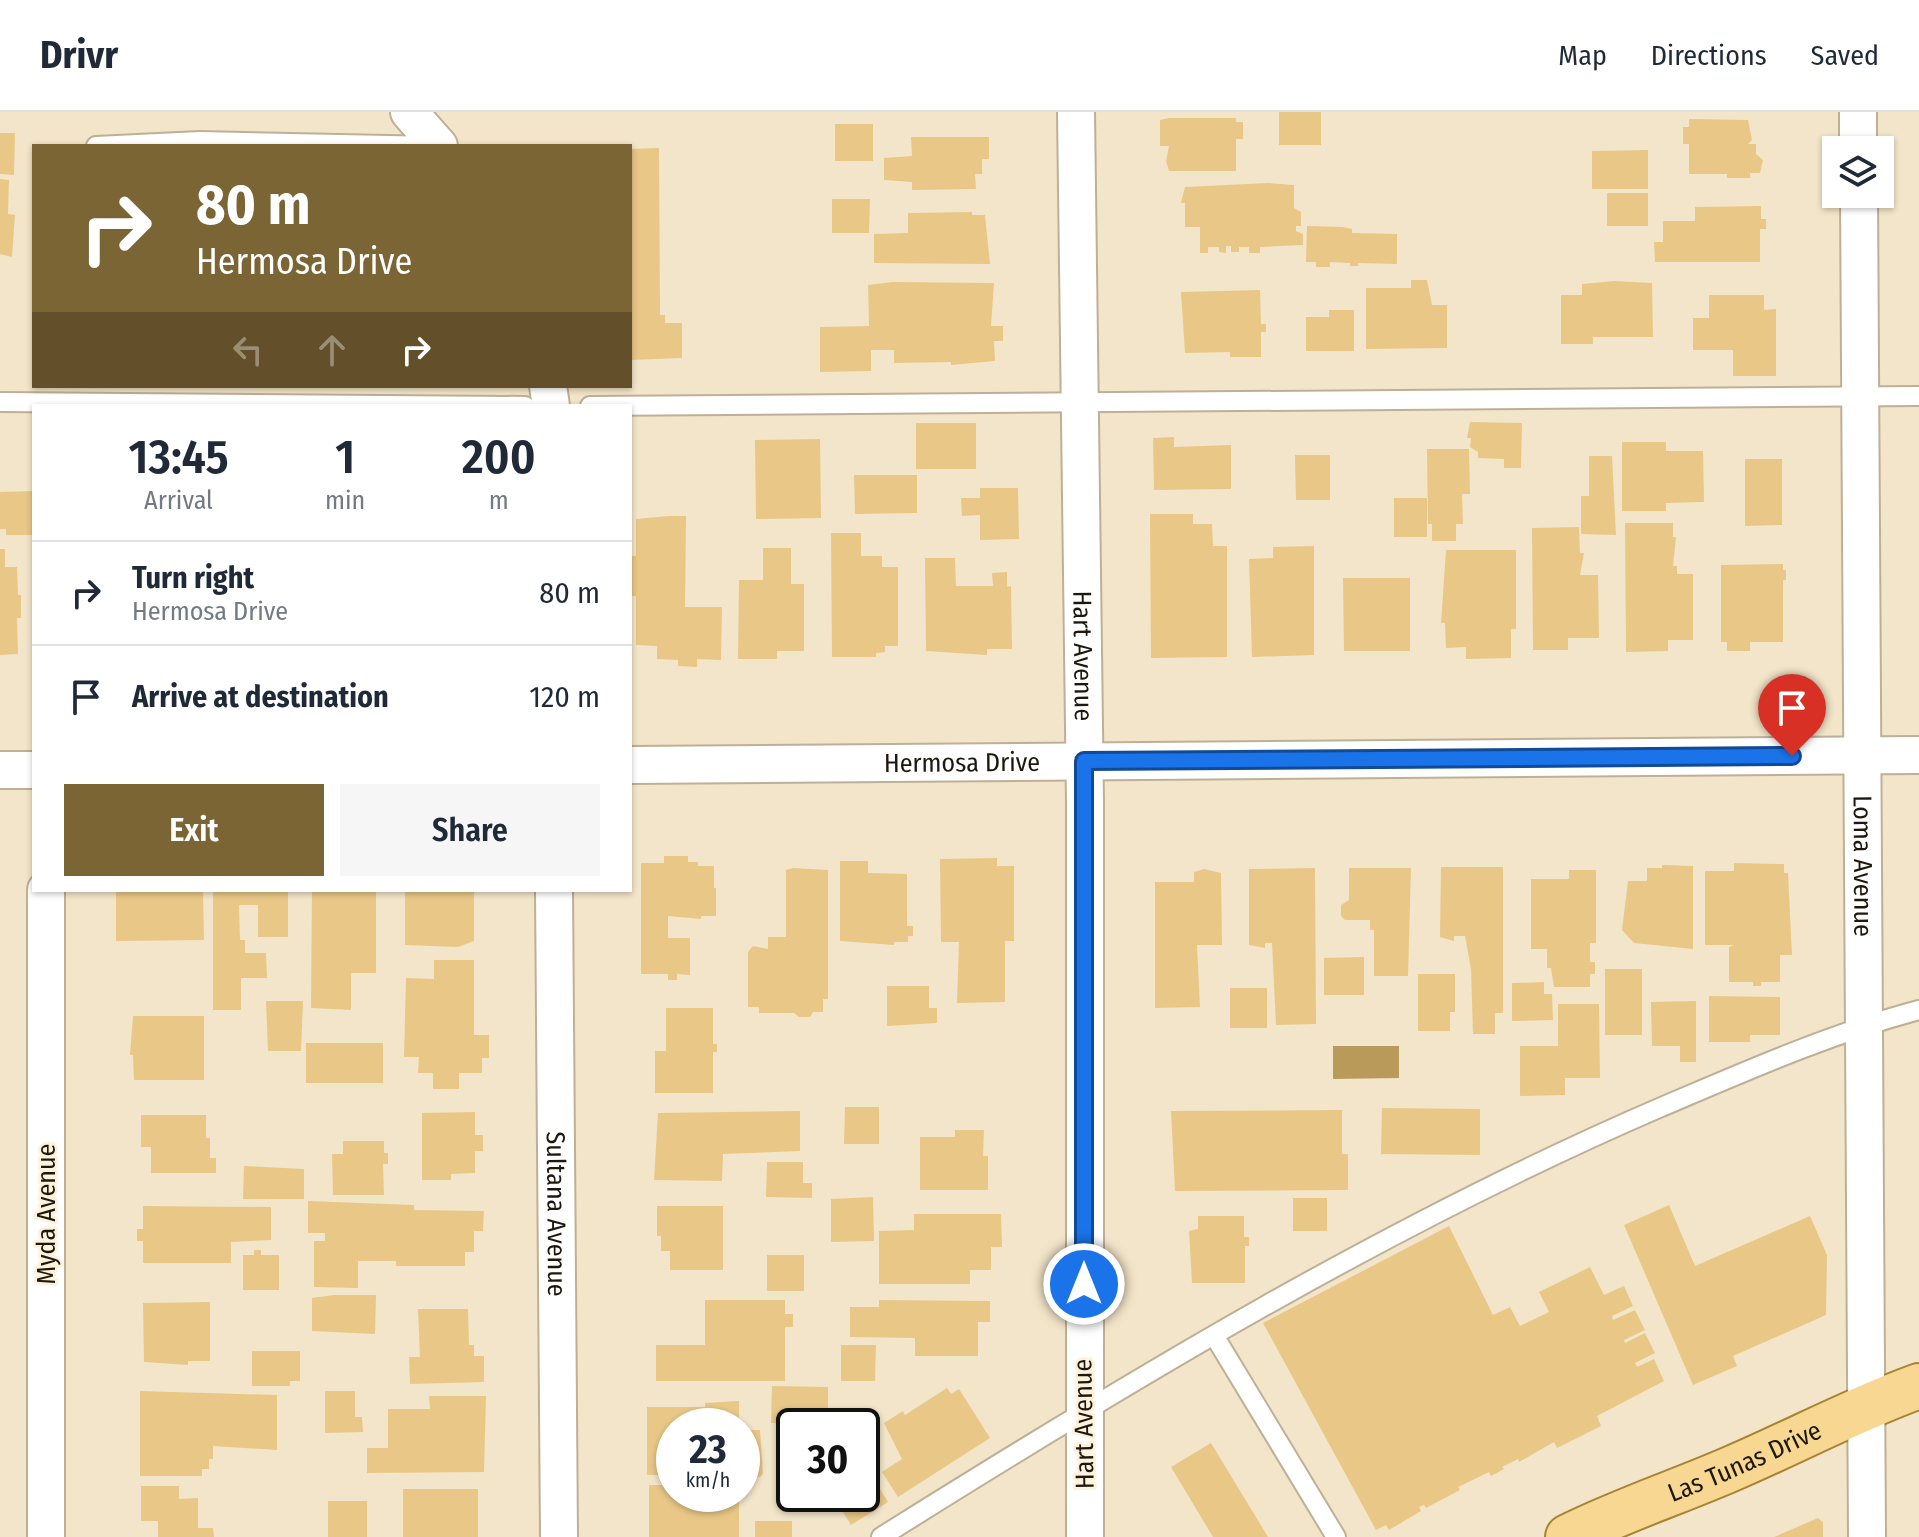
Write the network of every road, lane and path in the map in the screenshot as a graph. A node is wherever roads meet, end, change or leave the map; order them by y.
1 (409, 112) edge
2 (1076, 112) edge
3 (1858, 112) edge
4 (1858, 136) edge
5 (138, 144) edge
6 (343, 144) edge
7 (437, 144) edge
8 (1859, 208) edge
9 (1861, 396) junction
10 (1919, 396) edge
11 (0, 402) edge
12 (1077, 402) junction
13 (262, 404) edge
14 (632, 406) edge
15 (1919, 755) edge
16 (1863, 756) junction
17 (1084, 761) junction
18 (632, 765) edge
19 (0, 770) edge
20 (32, 770) edge
21 (46, 892) edge
22 (554, 892) edge
23 (1919, 1010) edge
24 (1864, 1025) junction
25 (1215, 1337) junction
26 (1919, 1386) edge
27 (1866, 1405) junction
28 (1083, 1411) junction
29 (46, 1537) edge
30 (559, 1537) edge
31 (881, 1537) edge
32 (1085, 1537) edge
33 (1336, 1537) edge
34 (1568, 1537) edge
35 (1867, 1537) edge

1 - 7 street
2 - 12 street, Hart Avenue
3 - 4 street
5 - 6 lane
8 - 9 street, Loma Avenue
9 - 10 lane
9 - 12 lane
9 - 16 street, Loma Avenue
11 - 13 lane
12 - 14 lane
12 - 17 street, Hart Avenue
15 - 16 street, Hermosa Drive
16 - 17 street, Hermosa Drive
16 - 24 street, Loma Avenue
17 - 18 street, Hermosa Drive
17 - 28 street, Hart Avenue
19 - 20 street
21 - 29 street, Myda Avenue
22 - 30 street, Sultana Avenue
23 - 24 lane
24 - 25 lane
24 - 27 street, Loma Avenue
25 - 28 lane
25 - 33 lane
26 - 27 main road, Las Tunas Drive
27 - 34 main road, Las Tunas Drive
27 - 35 street, Loma Avenue
28 - 31 lane
28 - 32 street, Hart Avenue

